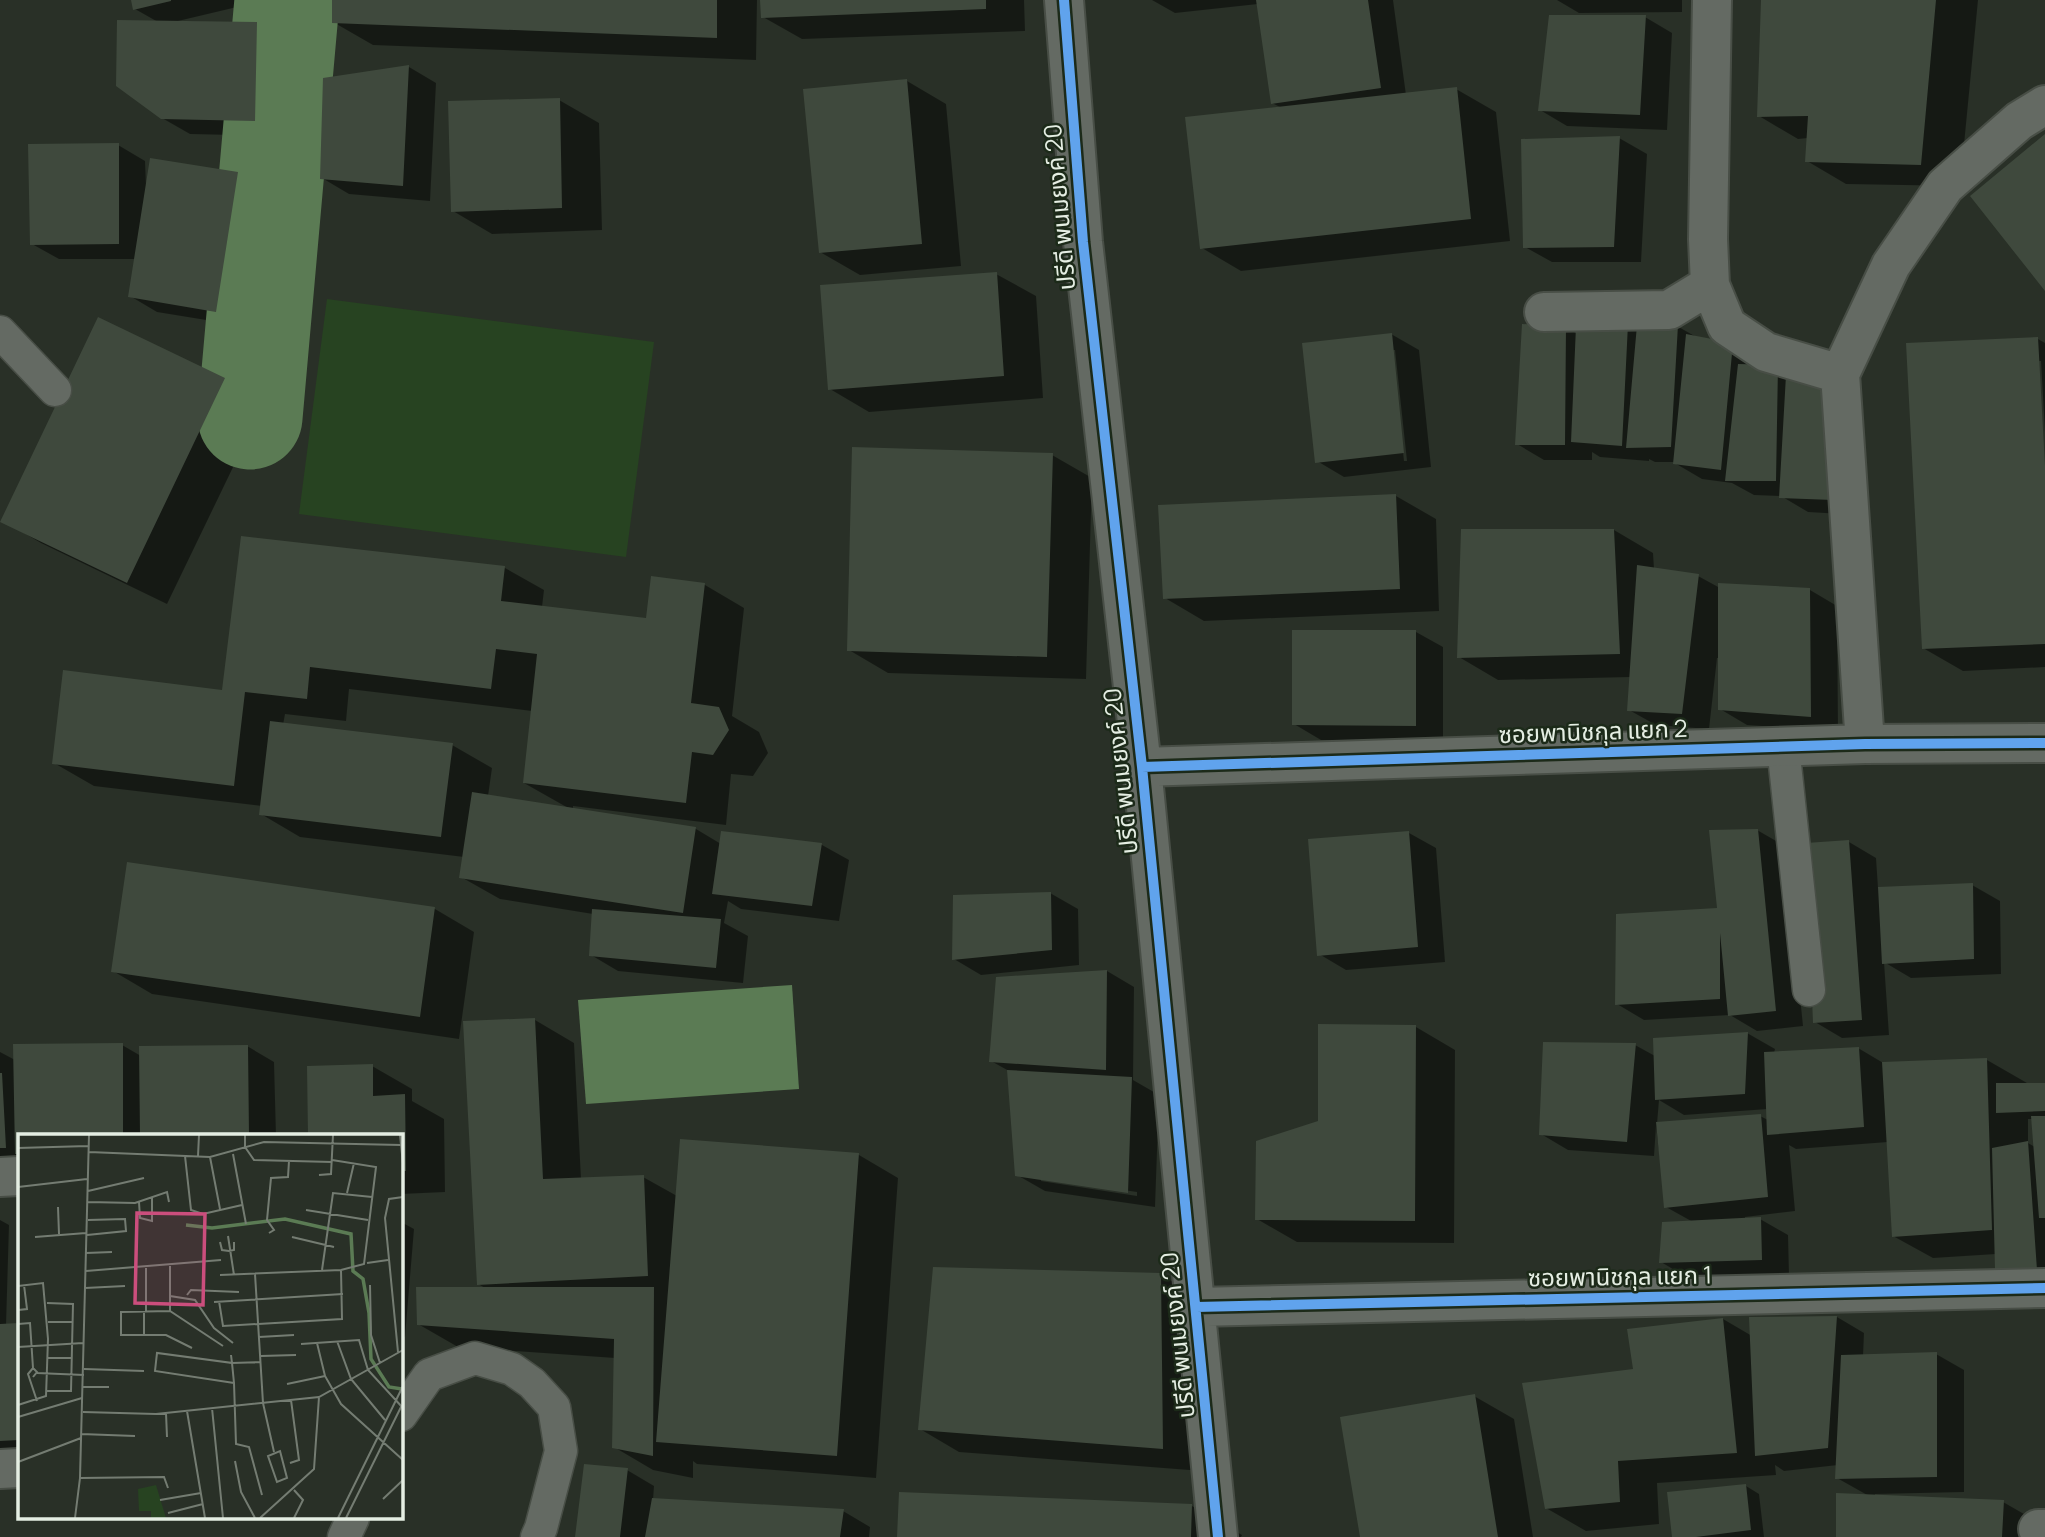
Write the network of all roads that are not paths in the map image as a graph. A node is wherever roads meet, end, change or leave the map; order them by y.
1 (1064, 0) edge
2 (1713, 0) edge
3 (2045, 105) edge
4 (1710, 285) junction
5 (1544, 312) dead end
6 (0, 332) edge
7 (1840, 373) junction
8 (55, 390) dead end
9 (2045, 743) edge
10 (1865, 744) junction
11 (1783, 746) junction
12 (1142, 767) junction
13 (1809, 990) dead end
14 (18, 1176) edge
15 (0, 1177) edge
16 (2045, 1288) edge
17 (1196, 1307) junction
18 (402, 1414) edge
19 (18, 1468) edge
20 (0, 1469) edge
21 (352, 1520) edge
22 (344, 1537) edge
23 (537, 1537) edge
24 (1218, 1537) edge

1 - 12 street, ปรีดี พนมยงค์ 20
2 - 4 street
3 - 7 street
4 - 5 street
4 - 7 street
6 - 8 lane
7 - 10 street
9 - 10 street, ซอยพานิชกุล แยก 2
10 - 11 street, ซอยพานิชกุล แยก 2
11 - 12 street, ซอยพานิชกุล แยก 2
11 - 13 lane
12 - 17 street, ปรีดี พนมยงค์ 20
14 - 15 street
16 - 17 street, ซอยพานิชกุล แยก 1
17 - 24 street, ปรีดี พนมยงค์ 20
18 - 23 lane
19 - 20 street
21 - 22 lane

